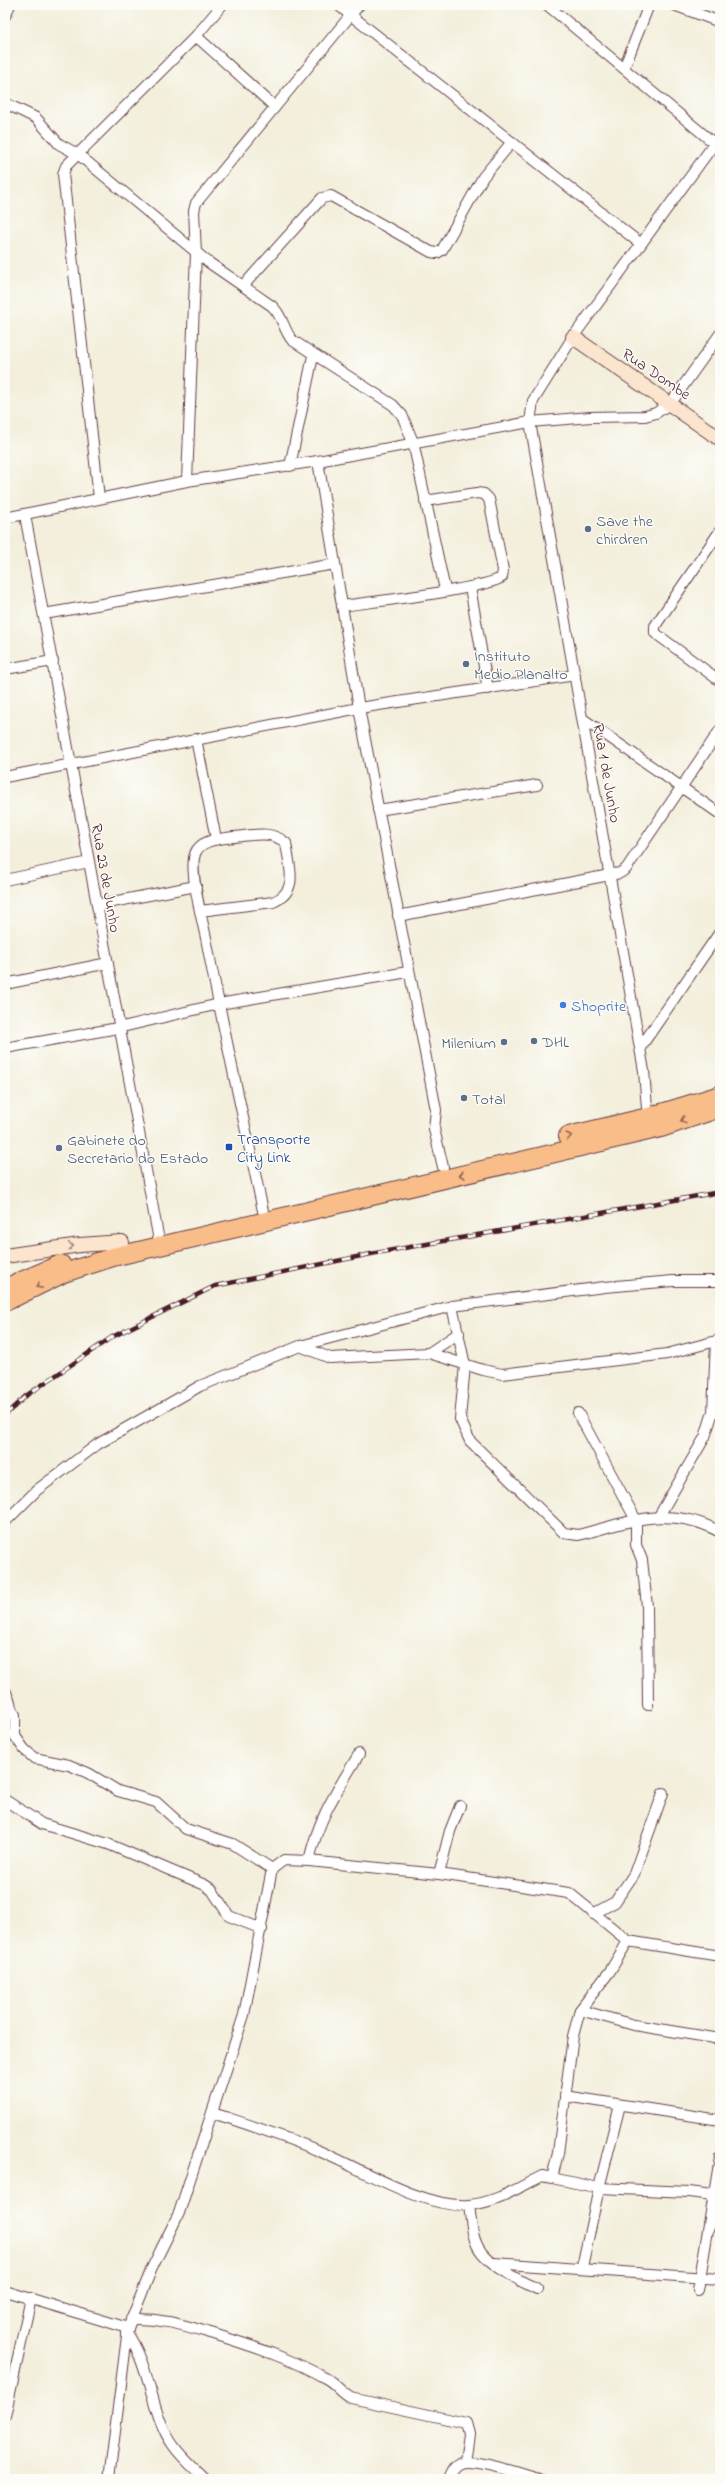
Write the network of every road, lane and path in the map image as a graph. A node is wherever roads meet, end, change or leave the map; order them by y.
1 (10, 5) edge
2 (222, 5) edge
3 (338, 5) edge
4 (359, 5) edge
5 (547, 5) edge
6 (649, 5) edge
7 (674, 5) edge
8 (351, 15) junction
9 (5, 16) edge
10 (720, 22) edge
11 (196, 36) junction
12 (624, 68) junction
13 (5, 103) edge
14 (275, 107) junction
15 (512, 142) junction
16 (718, 142) edge
17 (79, 155) junction
18 (641, 244) junction
19 (196, 252) junction
20 (243, 286) junction
21 (720, 334) edge
22 (573, 337) junction
23 (313, 356) junction
24 (671, 403) junction
25 (530, 422) junction
26 (720, 439) edge
27 (413, 442) junction
28 (318, 461) junction
29 (290, 466) junction
30 (187, 481) junction
31 (99, 498) junction
32 (426, 501) junction
33 (25, 515) junction
34 (5, 518) edge
35 (720, 531) edge
36 (335, 564) junction
37 (470, 587) junction
38 (445, 590) junction
39 (342, 606) junction
40 (44, 614) junction
41 (53, 661) junction
42 (5, 669) edge
43 (576, 675) junction
44 (720, 681) edge
45 (488, 689) junction
46 (359, 708) junction
47 (583, 719) junction
48 (720, 730) edge
49 (196, 739) junction
50 (72, 765) junction
51 (5, 777) edge
52 (537, 785) dead end
53 (680, 786) junction
54 (378, 810) junction
55 (720, 814) edge
56 (216, 840) junction
57 (89, 862) junction
58 (610, 874) junction
59 (5, 880) edge
60 (196, 886) junction
61 (97, 905) junction
62 (200, 911) junction
63 (398, 916) junction
64 (720, 932) edge
65 (108, 963) junction
66 (408, 972) junction
67 (5, 984) edge
68 (219, 1004) junction
69 (118, 1028) junction
70 (5, 1048) edge
71 (640, 1048) junction
72 (720, 1095) edge
73 (720, 1108) edge
74 (648, 1124) junction
75 (443, 1167) junction
76 (263, 1211) junction
77 (159, 1241) junction
78 (122, 1242) junction
79 (5, 1256) edge
80 (720, 1281) edge
81 (5, 1288) edge
82 (5, 1302) edge
83 (452, 1306) junction
84 (459, 1333) junction
85 (718, 1340) edge
86 (300, 1346) junction
87 (429, 1353) junction
88 (465, 1365) junction
89 (578, 1413) dead end
90 (659, 1516) junction
91 (636, 1520) junction
92 (5, 1522) edge
93 (720, 1532) edge
94 (5, 1690) edge
95 (648, 1705) dead end
96 (359, 1754) dead end
97 (663, 1793) dead end
98 (5, 1800) edge
99 (460, 1806) dead end
100 (309, 1861) junction
101 (272, 1869) junction
102 (439, 1874) junction
103 (593, 1914) junction
104 (262, 1929) junction
105 (628, 1941) junction
106 (720, 1956) edge
107 (580, 2010) junction
108 (720, 2039) edge
109 (565, 2096) junction
110 (620, 2105) junction
111 (213, 2113) junction
112 (720, 2120) edge
113 (720, 2158) edge
114 (552, 2178) junction
115 (599, 2188) junction
116 (716, 2196) edge
117 (469, 2205) junction
118 (494, 2263) junction
119 (582, 2267) junction
120 (701, 2277) junction
121 (720, 2279) edge
122 (537, 2289) dead end
123 (698, 2290) dead end
124 (5, 2291) edge
125 (32, 2298) junction
126 (129, 2327) junction
127 (5, 2416) edge
128 (465, 2462) junction
129 (528, 2478) edge
130 (110, 2479) edge
131 (204, 2479) edge
132 (448, 2479) edge
133 (539, 2479) edge

1 - 9 street
2 - 11 street
3 - 8 street
4 - 8 street
5 - 12 street
6 - 12 street
7 - 10 street
8 - 14 street
8 - 15 street
11 - 14 street
11 - 17 street
12 - 16 street
13 - 17 street
14 - 19 street
15 - 18 street
15 - 20 street
16 - 18 street, Rua 1 de Junho
17 - 19 street
17 - 31 street
18 - 22 street, Rua 1 de Junho
19 - 20 street
19 - 30 street
20 - 23 street
21 - 24 street
22 - 24 street, Rua Dombe
22 - 25 street, Rua 1 de Junho
23 - 27 street
23 - 29 street
24 - 25 street
24 - 26 street, Rua Dombe
25 - 27 street
25 - 43 street, Rua 1 de Junho
27 - 28 street
27 - 32 street
28 - 29 street
28 - 36 street
29 - 30 street
30 - 31 street
31 - 33 street
32 - 37 street
32 - 38 street
33 - 34 street
33 - 40 street, Rua 23 de Junho
35 - 44 street
36 - 39 street
36 - 40 street
37 - 38 street
37 - 45 street
38 - 39 street
39 - 46 street
40 - 41 street, Rua 23 de Junho
41 - 42 street
41 - 50 street, Rua 23 de Junho
43 - 45 street
43 - 47 street, Rua 1 de Junho
45 - 46 street
46 - 49 street
46 - 54 street
47 - 53 street
47 - 58 street, Rua 1 de Junho
48 - 53 street
49 - 50 street
49 - 56 street
50 - 51 street
50 - 57 street, Rua 23 de Junho
52 - 54 street
53 - 55 street
53 - 58 street
54 - 63 street
56 - 60 street
56 - 62 street
57 - 59 street
57 - 61 street, Rua 23 de Junho
58 - 63 street
58 - 71 street, Rua 1 de Junho
60 - 61 street
60 - 62 street
61 - 65 street, Rua 23 de Junho
62 - 68 street
63 - 66 street
64 - 71 street
65 - 67 street
65 - 69 street, Rua 23 de Junho
66 - 68 street
66 - 75 street
68 - 69 street
68 - 76 street
69 - 70 street
69 - 77 street, Rua 23 de Junho
71 - 74 street, Rua 1 de Junho
72 - 74 highway
73 -> 74 highway
75 -> 74 highway
74 -> 77 highway
75 - 76 highway
76 - 77 highway
77 - 78 highway
77 -> 82 highway
79 -> 78 street
78 - 81 highway
80 - 83 street
83 - 84 street
83 - 86 street
84 - 87 street
84 - 88 street
85 - 88 street
85 - 90 street
86 - 87 street
86 - 92 street
87 - 88 street
88 - 91 street
89 - 91 street
90 - 91 street
90 - 93 street
91 - 95 street
94 - 101 street
96 - 100 street
97 - 103 street
98 - 104 street
99 - 102 street
100 - 101 street
100 - 102 street
101 - 104 street
102 - 103 street
103 - 105 street
104 - 111 street
105 - 106 street
105 - 107 street
107 - 108 street
107 - 109 street
109 - 110 street
109 - 114 street
110 - 112 street
110 - 115 street
111 - 117 street
111 - 126 street
113 - 116 street
114 - 115 street
114 - 117 street
115 - 116 street
115 - 119 street
116 - 120 street
117 - 118 street
118 - 119 street
118 - 122 street
119 - 120 street
120 - 121 street
120 - 123 street
124 - 125 street
125 - 126 street
125 - 127 street
126 - 128 street
126 - 130 street
126 - 131 street
128 - 129 street
128 - 132 street
129 - 133 street

